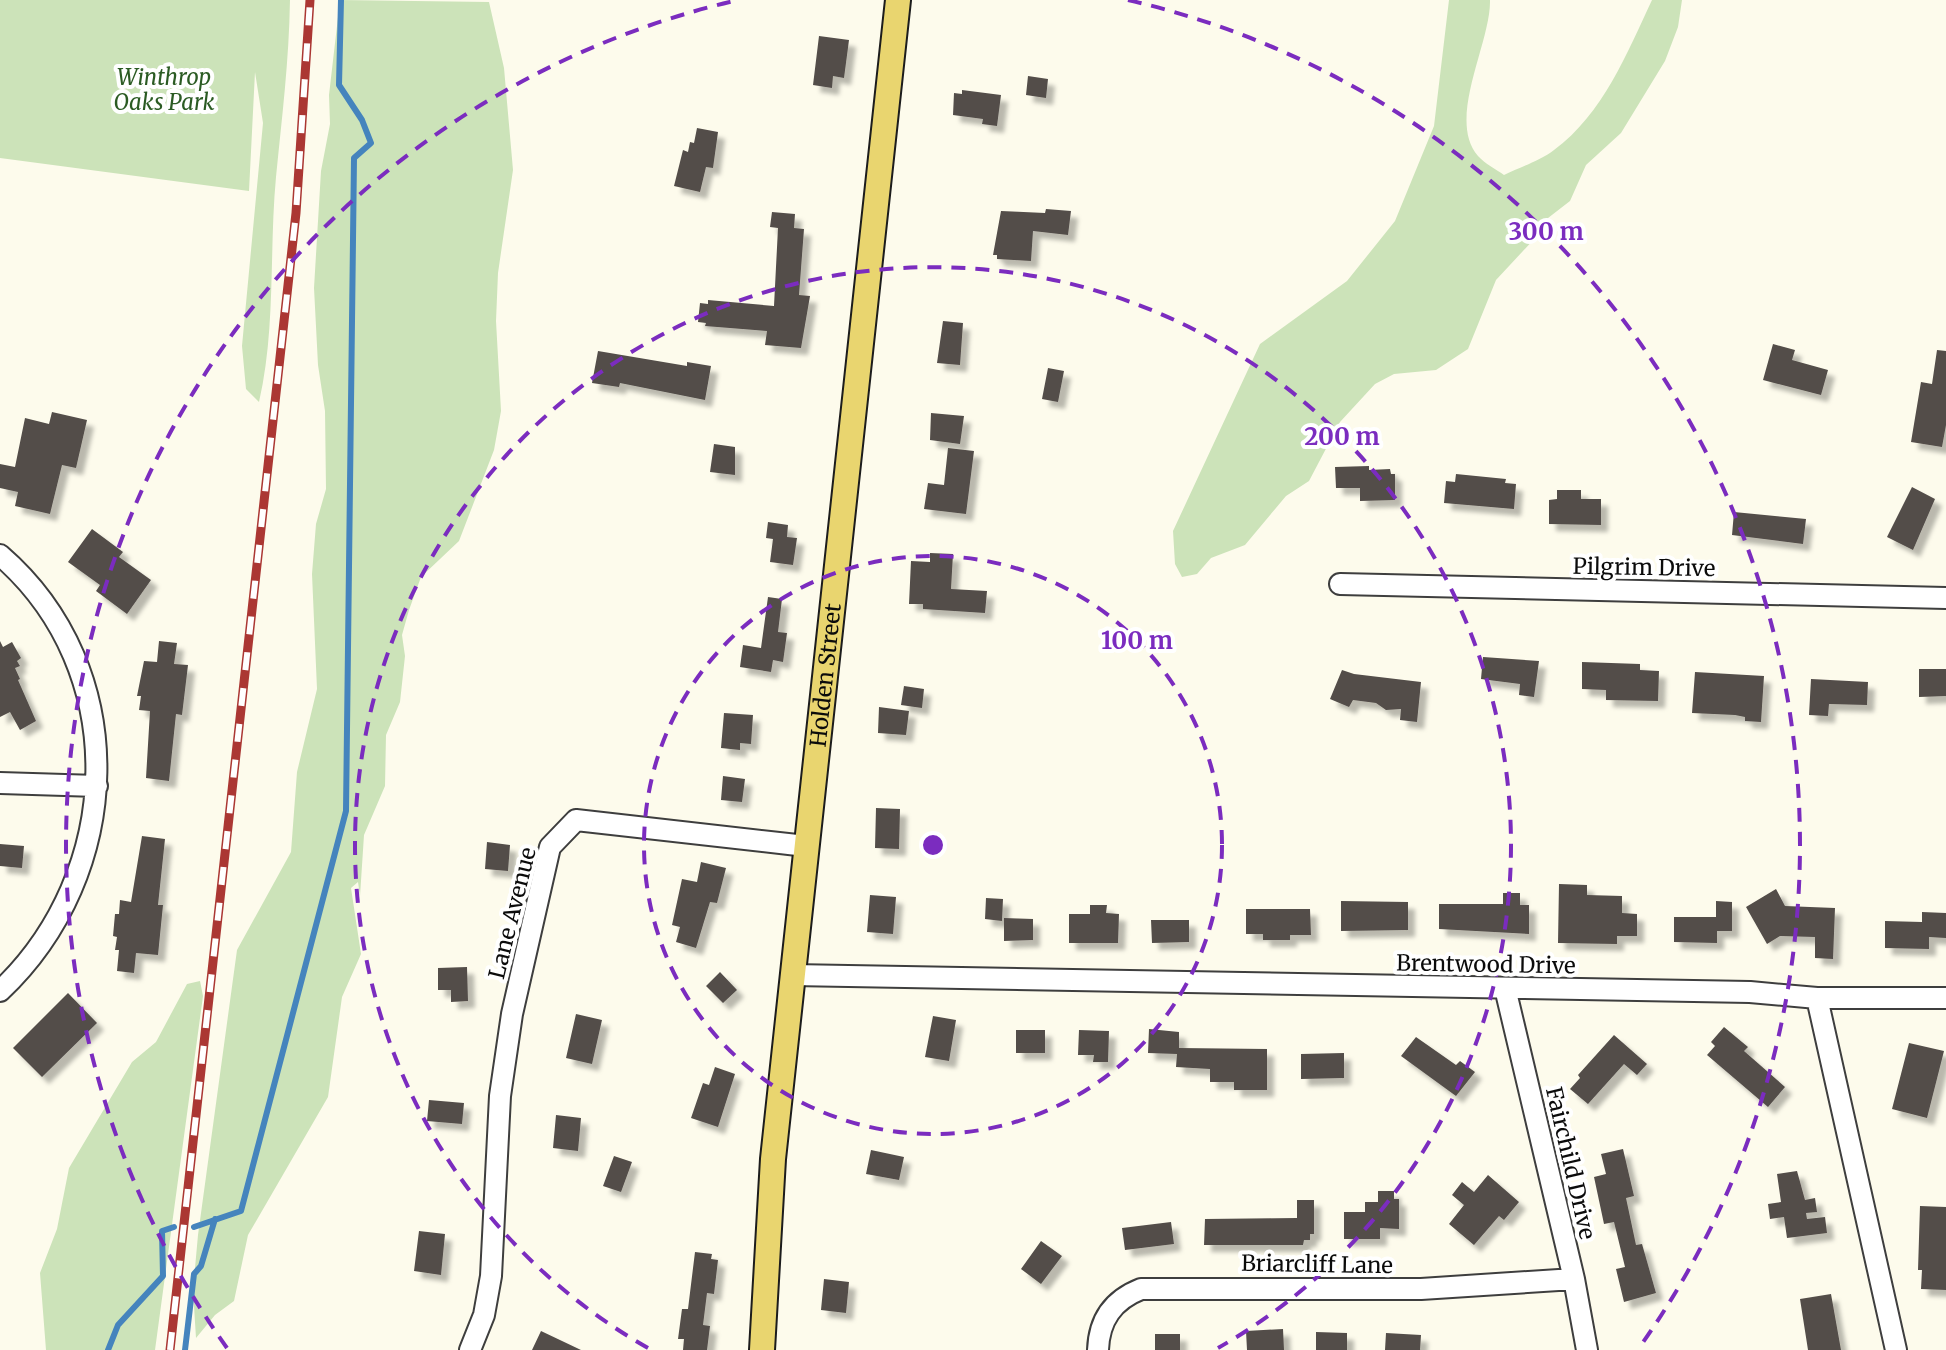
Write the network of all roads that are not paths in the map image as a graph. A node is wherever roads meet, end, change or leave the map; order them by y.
1 (898, 0) edge
2 (0, 555) edge
3 (1340, 584) dead end
4 (1946, 598) edge
5 (0, 783) edge
6 (97, 786) junction
7 (806, 846) junction
8 (792, 975) junction
9 (1505, 988) junction
10 (0, 991) edge
11 (1817, 998) junction
12 (1946, 998) edge
13 (1574, 1279) junction
14 (470, 1350) edge
15 (762, 1350) edge
16 (1098, 1350) edge
17 (1587, 1350) edge
18 (1896, 1350) edge

1 - 7 main road, Holden Street
2 - 6 street
3 - 4 street, Pilgrim Drive
5 - 6 street
6 - 10 street
7 - 8 main road, Holden Street
7 - 14 street, Lane Avenue
8 - 9 street, Brentwood Drive
8 - 15 main road, Holden Street
9 - 11 street, Brentwood Drive
9 - 13 street, Fairchild Drive
11 - 12 street, Brentwood Drive
11 - 18 street
13 - 16 street, Briarcliff Lane
13 - 17 street, Fairchild Drive

